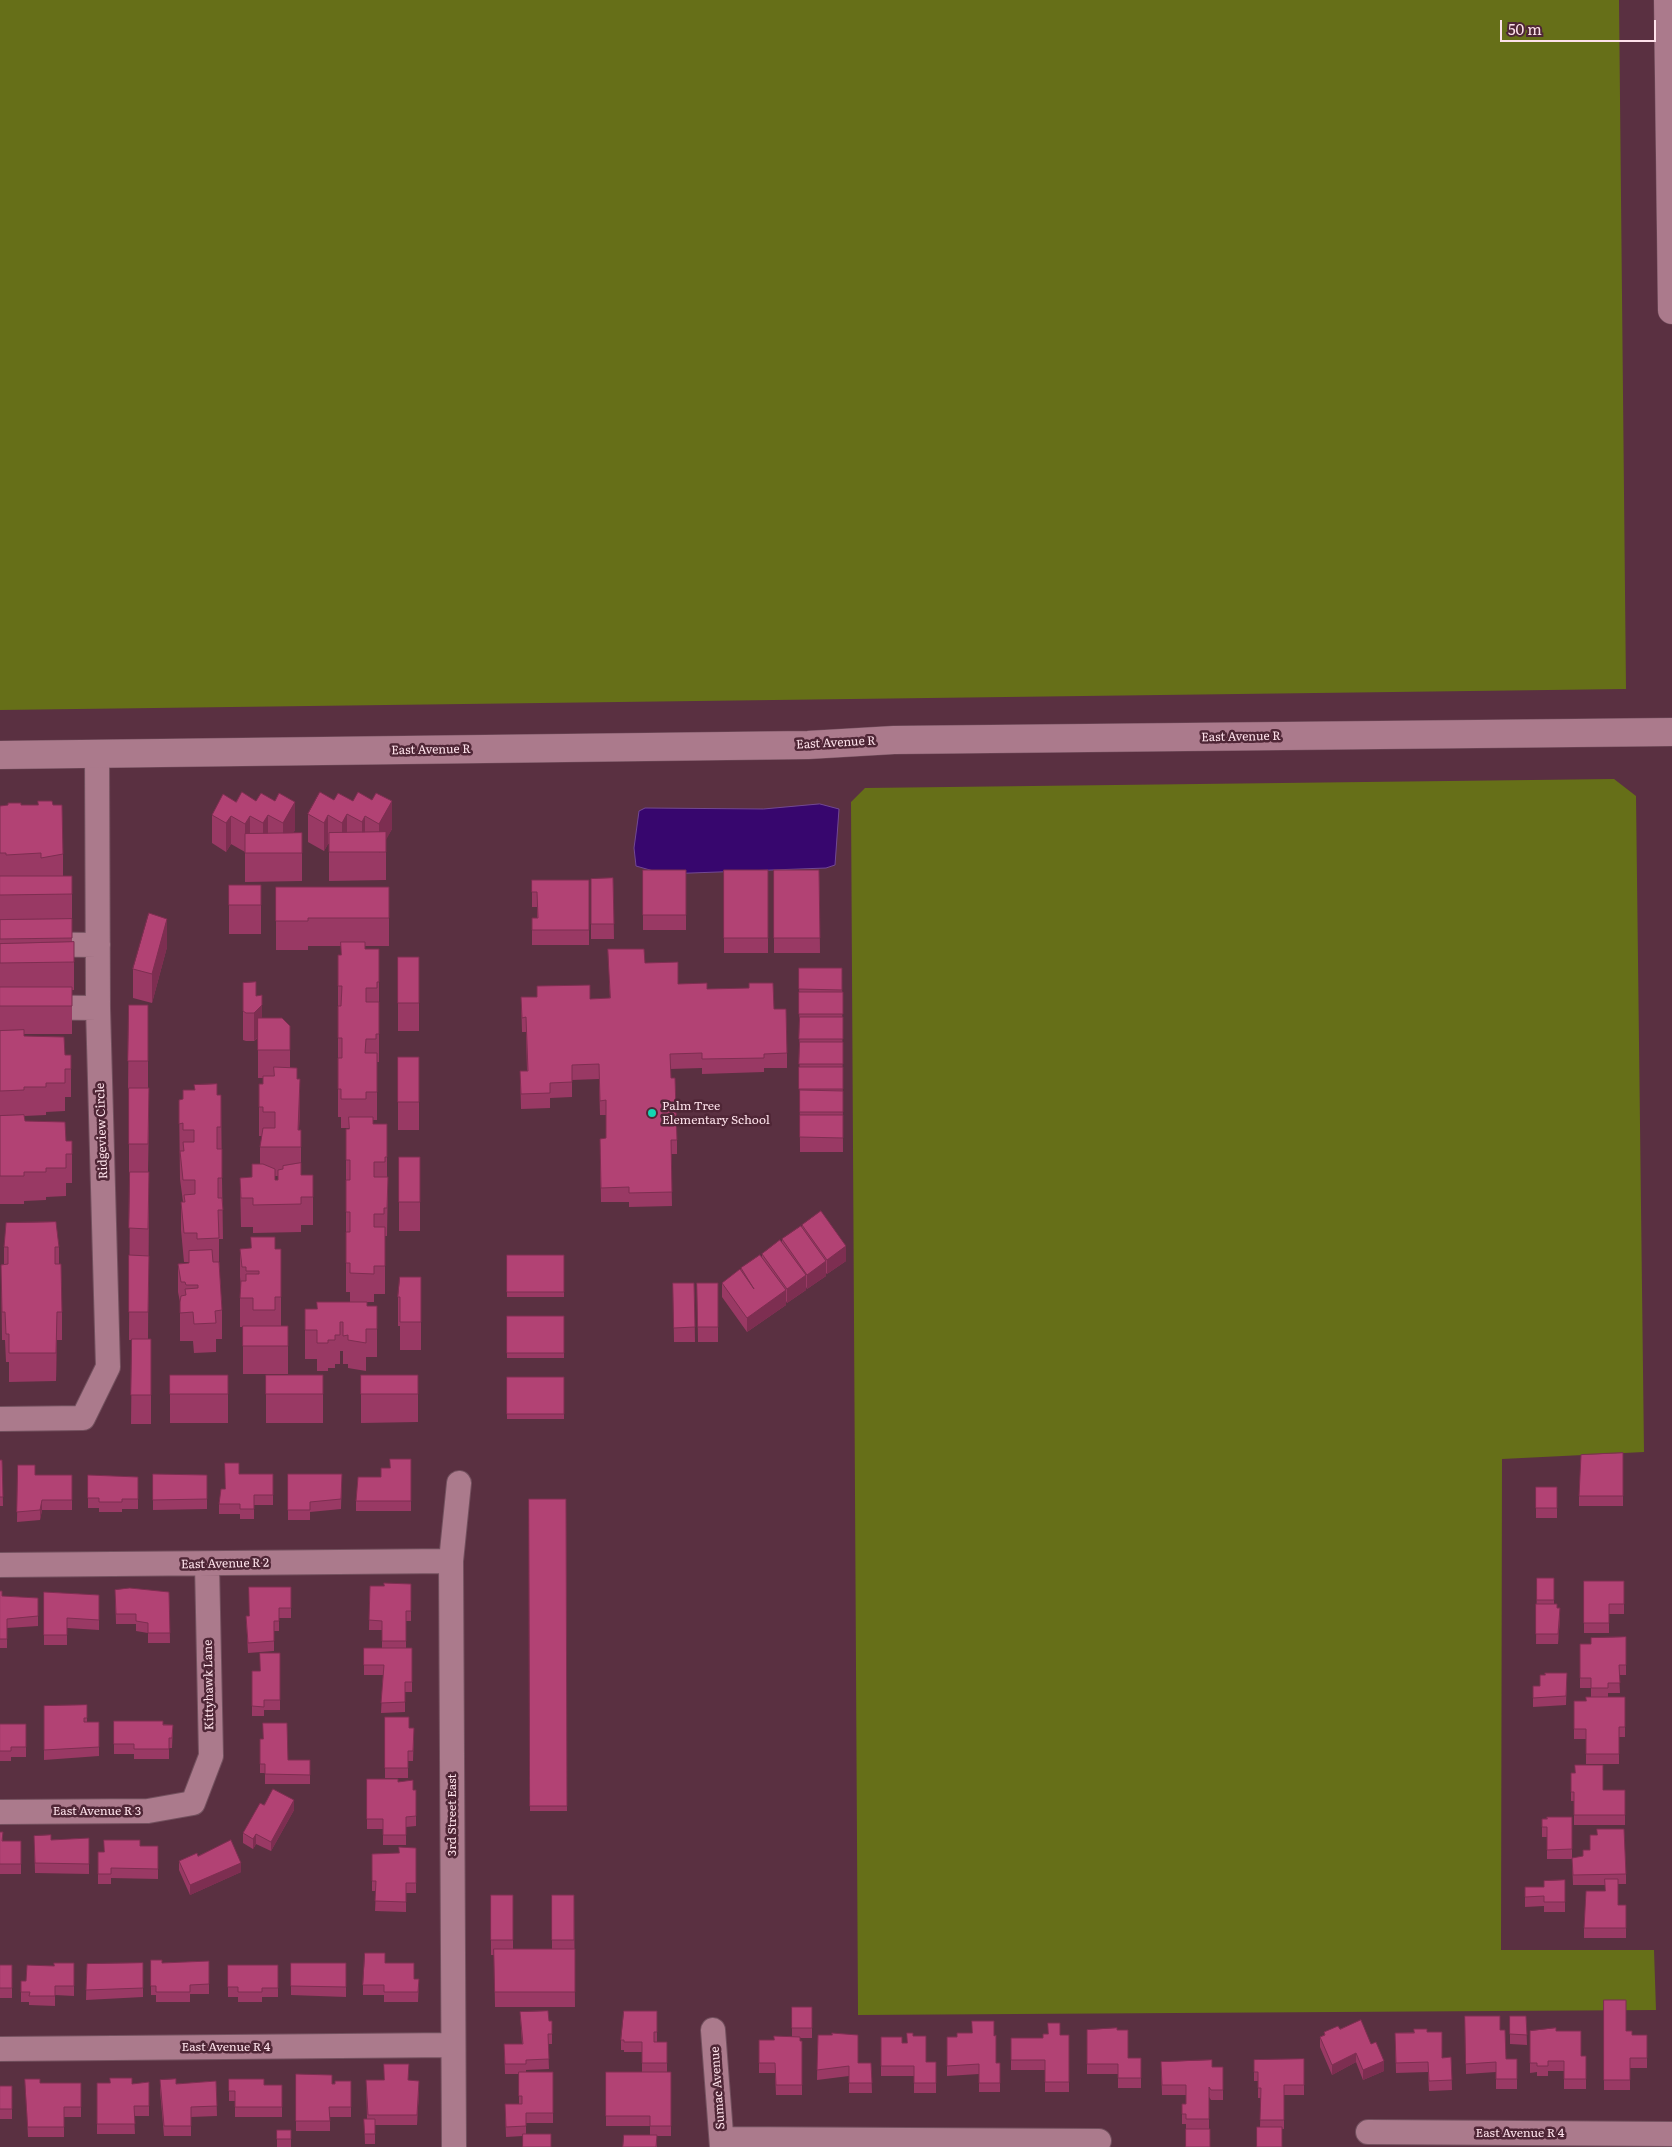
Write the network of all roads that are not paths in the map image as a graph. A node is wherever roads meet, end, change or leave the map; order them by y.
1 (1668, 0) edge
2 (1672, 310) edge
3 (1672, 732) edge
4 (97, 754) junction
5 (0, 755) edge
6 (0, 944) edge
7 (98, 945) junction
8 (0, 1007) edge
9 (98, 1008) junction
10 (0, 1419) edge
11 (459, 1483) dead end
12 (451, 1561) junction
13 (207, 1564) junction
14 (0, 1565) edge
15 (193, 1804) joint
16 (0, 1812) edge
17 (713, 2030) dead end
18 (452, 2046) junction
19 (0, 2049) edge
20 (1368, 2132) dead end
21 (1672, 2134) edge
22 (1099, 2141) dead end
23 (722, 2143) edge
24 (454, 2147) edge

1 - 2 street
3 - 4 street, East Avenue R
4 - 5 street, East Avenue R
4 - 7 street, Ridgeview Circle
6 - 7 street
7 - 9 street, Ridgeview Circle
8 - 9 street
9 - 10 street, Ridgeview Circle
11 - 12 street, 3rd Street East
12 - 13 street, East Avenue R 2
12 - 18 street, 3rd Street East
13 - 14 street, East Avenue R 2
13 - 15 street, Kittyhawk Lane
15 - 16 street, East Avenue R 3
17 - 23 street, Sumac Avenue
18 - 19 street, East Avenue R 4
18 - 24 street, 3rd Street East
20 - 21 street, East Avenue R 4
22 - 23 street

